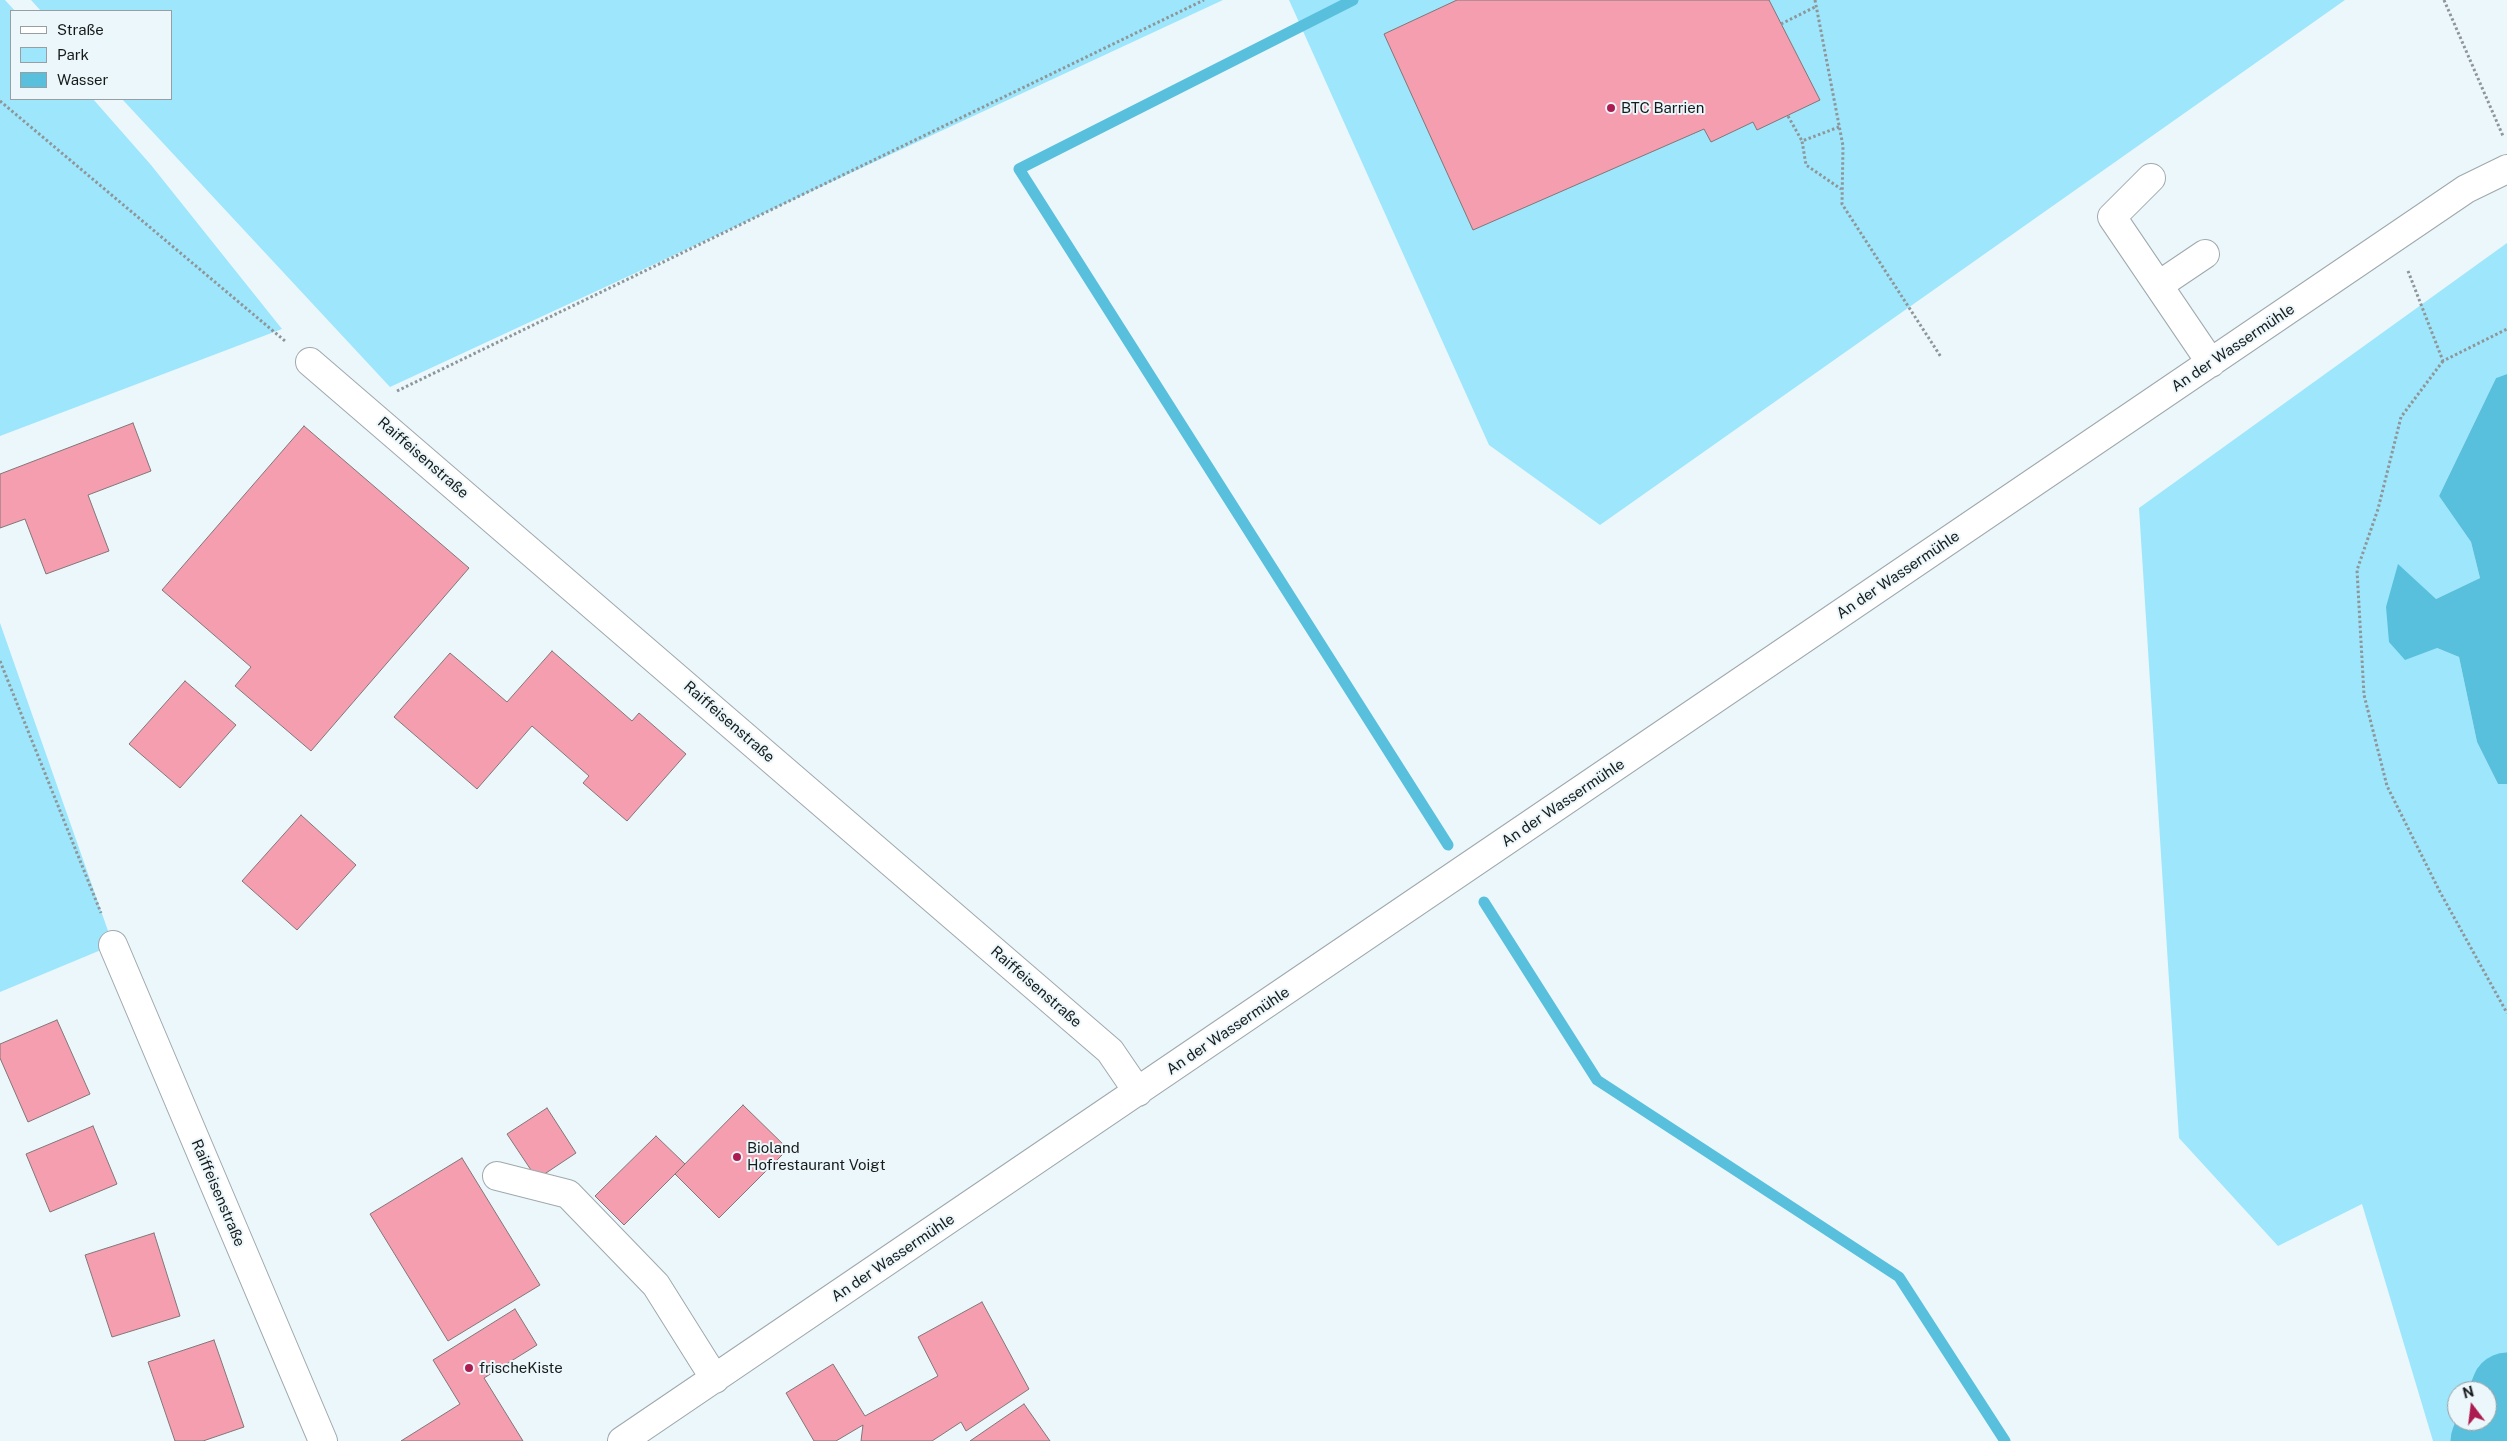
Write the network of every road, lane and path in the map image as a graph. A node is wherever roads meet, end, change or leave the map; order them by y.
1 (1204, 0) edge
2 (1815, 0) edge
3 (2444, 0) edge
4 (1815, 6) junction
5 (1782, 24) dead end
6 (0, 101) edge
7 (1788, 116) dead end
8 (1839, 127) junction
9 (2503, 137) dead end
10 (1802, 141) junction
11 (2507, 169) edge
12 (2151, 178) dead end
13 (1842, 189) junction
14 (2205, 254) dead end
15 (2405, 263) dead end
16 (2159, 285) junction
17 (2507, 329) edge
18 (1941, 357) dead end
19 (2443, 361) junction
20 (310, 362) joint
21 (2211, 363) junction
22 (364, 407) junction
23 (0, 661) edge
24 (113, 945) joint
25 (2507, 1013) edge
26 (1138, 1092) junction
27 (497, 1176) dead end
28 (715, 1379) junction
29 (323, 1441) edge
30 (622, 1441) edge

1 - 22 path
2 - 4 path
3 - 9 path
4 - 5 path
4 - 8 path
6 - 20 path
7 - 10 path
8 - 10 path
8 - 13 path
10 - 13 path
11 - 21 street, An der Wassermühle
12 - 16 street
13 - 18 path
14 - 16 street
15 - 19 path
16 - 21 street
17 - 19 path
19 - 25 path
20 - 22 street, Raiffeisenstraße
21 - 26 street, An der Wassermühle
22 - 26 street, Raiffeisenstraße
23 - 24 path
24 - 29 street, Raiffeisenstraße
26 - 28 street, An der Wassermühle
27 - 28 street
28 - 30 street, An der Wassermühle

